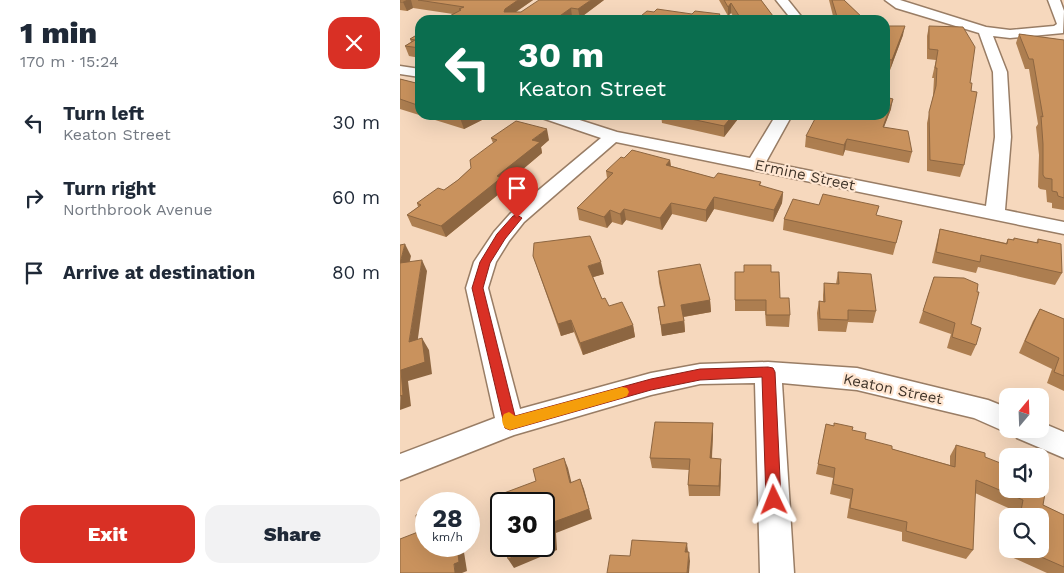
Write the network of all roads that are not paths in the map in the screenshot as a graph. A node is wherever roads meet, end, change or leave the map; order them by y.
1 (782, 0) edge
2 (891, 0) edge
3 (1054, 0) edge
4 (794, 15) edge
5 (985, 31) junction
6 (400, 70) edge
7 (415, 72) edge
8 (563, 120) edge
9 (781, 120) edge
10 (613, 136) junction
11 (755, 165) junction
12 (995, 214) junction
13 (1064, 228) edge
14 (768, 372) junction
15 (999, 416) edge
16 (510, 424) junction
17 (1048, 438) edge
18 (1064, 445) edge
19 (400, 467) edge
20 (777, 573) edge

1 - 4 street
2 - 5 street
3 - 5 street
5 - 12 street
6 - 7 street
8 - 10 street, Ermine Street
9 - 11 street
10 - 11 street, Ermine Street
10 - 16 street
11 - 12 street, Ermine Street
12 - 13 street, Ermine Street
14 - 15 street, Keaton Street
14 - 16 street, Keaton Street
14 - 20 street
16 - 19 street, Keaton Street
17 - 18 street

